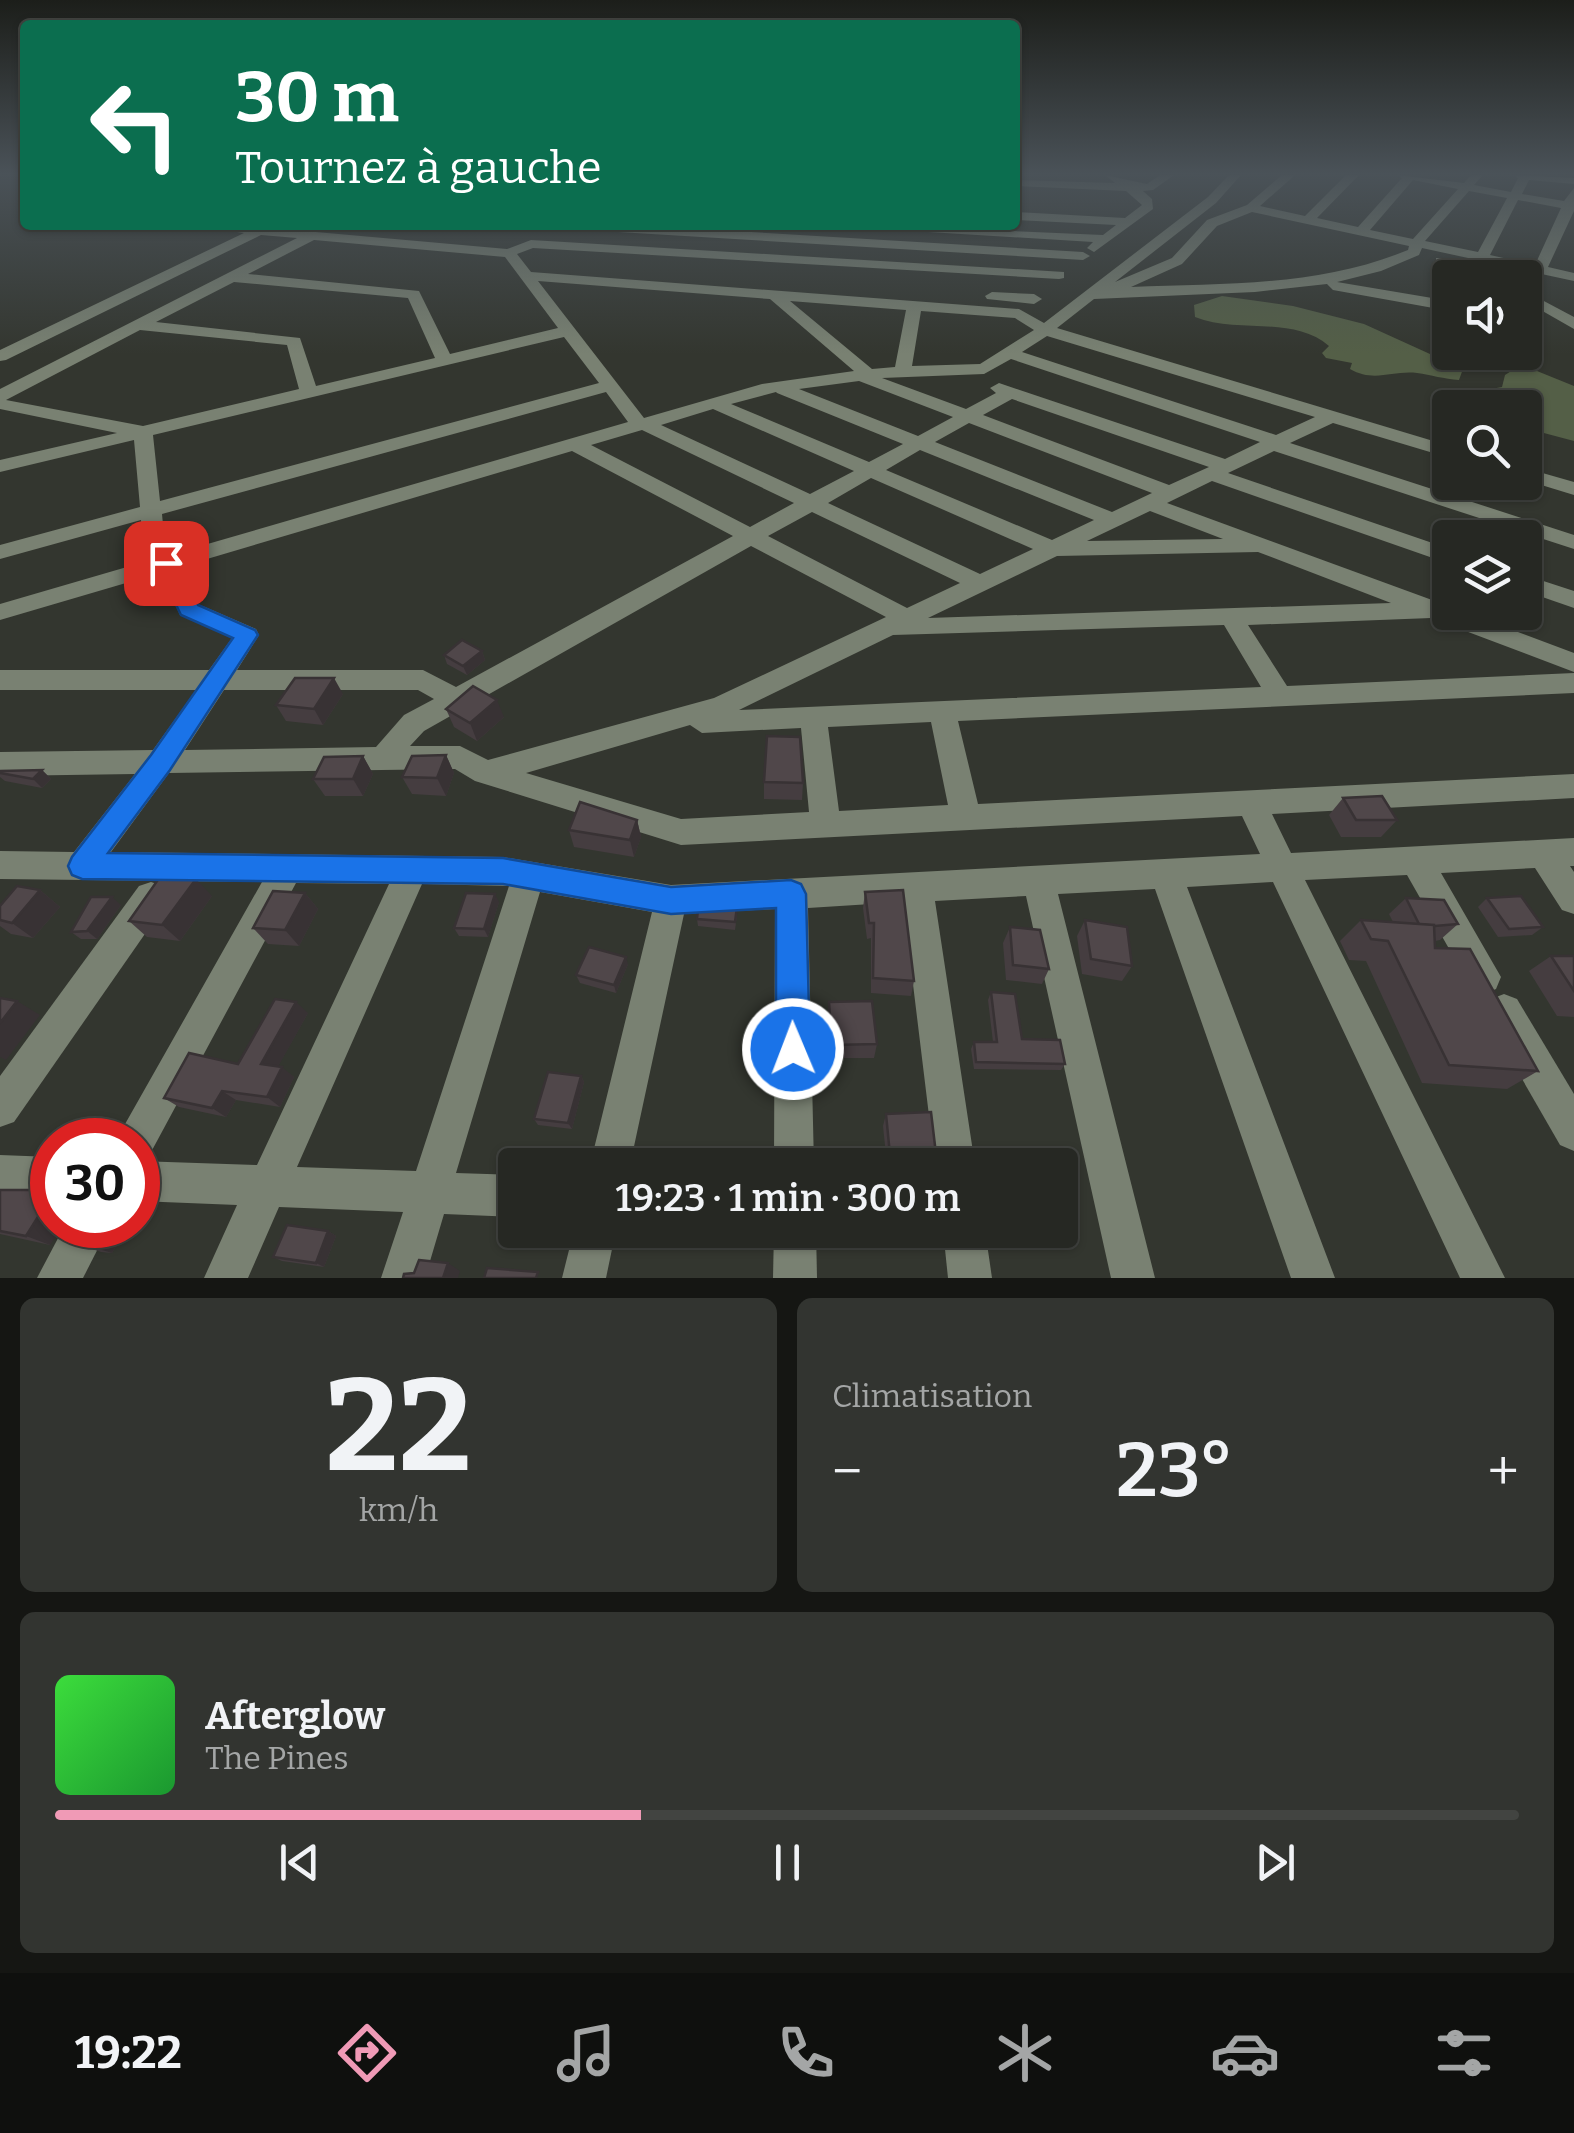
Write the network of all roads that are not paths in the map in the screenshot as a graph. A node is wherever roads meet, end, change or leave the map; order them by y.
1 (250, 235) edge
2 (297, 235) edge
3 (315, 235) edge
4 (414, 235) edge
5 (684, 235) edge
6 (760, 235) edge
7 (868, 235) edge
8 (957, 235) edge
9 (1119, 235) edge
10 (1143, 235) edge
11 (1200, 235) edge
12 (1373, 235) edge
13 (1426, 235) edge
14 (1493, 235) edge
15 (1557, 235) edge
16 (312, 236) junction
17 (399, 243) junction
18 (865, 243) junction
19 (1415, 248) junction
20 (666, 252) junction
21 (1106, 253) junction
22 (1482, 257) junction
23 (1442, 260) edge
24 (1495, 260) edge
25 (858, 263) junction
26 (518, 264) junction
27 (1542, 266) edge
28 (1542, 270) edge
29 (1059, 275) junction
30 (230, 277) junction
31 (1574, 277) edge
32 (1307, 282) junction
33 (774, 295) junction
34 (1090, 295) junction
35 (1034, 298) junction
36 (1432, 303) edge
37 (914, 306) junction
38 (1542, 306) edge
39 (1019, 314) junction
40 (1542, 320) edge
41 (138, 325) junction
42 (1574, 325) edge
43 (568, 330) junction
44 (1045, 330) junction
45 (1008, 354) junction
46 (0, 356) edge
47 (444, 360) junction
48 (946, 370) junction
49 (903, 371) junction
50 (864, 375) junction
51 (610, 385) junction
52 (778, 387) junction
53 (309, 392) junction
54 (1011, 392) junction
55 (0, 396) edge
56 (714, 403) junction
57 (0, 404) edge
58 (968, 416) junction
59 (1332, 416) junction
60 (642, 424) junction
61 (142, 432) junction
62 (920, 443) junction
63 (1275, 443) junction
64 (574, 444) junction
65 (1432, 447) edge
66 (0, 466) edge
67 (1218, 470) junction
68 (870, 471) junction
69 (1542, 479) edge
70 (1574, 489) edge
71 (1160, 498) junction
72 (811, 503) junction
73 (150, 511) junction
74 (1112, 520) junction
75 (751, 537) junction
76 (1574, 542) edge
77 (1259, 545) junction
78 (1052, 549) junction
79 (1432, 550) edge
80 (0, 552) edge
81 (161, 565) junction
82 (980, 584) junction
83 (1542, 589) edge
84 (1574, 600) edge
85 (1432, 609) edge
86 (1432, 610) edge
87 (0, 612) edge
88 (1231, 617) junction
89 (897, 623) junction
90 (1488, 630) edge
91 (1574, 662) edge
92 (216, 678) junction
93 (0, 680) edge
94 (1574, 683) edge
95 (1280, 696) junction
96 (456, 700) junction
97 (942, 711) junction
98 (813, 716) junction
99 (662, 723) junction
100 (383, 758) junction
101 (160, 762) junction
102 (0, 764) edge
103 (485, 773) junction
104 (1574, 786) edge
105 (1251, 803) junction
106 (966, 817) junction
107 (826, 825) junction
108 (1558, 853) edge
109 (1416, 861) junction
110 (0, 865) edge
111 (44, 866) junction
112 (82, 866) junction
113 (173, 867) junction
114 (286, 868) junction
115 (1282, 868) junction
116 (412, 870) junction
117 (1166, 874) junction
118 (529, 876) junction
119 (1038, 881) junction
120 (918, 887) junction
121 (22, 892) edge
122 (791, 894) junction
123 (1574, 899) edge
124 (671, 900) junction
125 (0, 1108) edge
126 (148, 1118) edge
127 (1574, 1131) edge
128 (614, 1148) edge
129 (794, 1148) edge
130 (953, 1148) edge
131 (0, 1175) edge
132 (30, 1176) edge
133 (160, 1181) edge
134 (268, 1186) junction
135 (430, 1192) junction
136 (498, 1195) edge
137 (76, 1248) edge
138 (591, 1248) edge
139 (795, 1248) edge
140 (966, 1248) edge
141 (60, 1278) edge
142 (226, 1278) edge
143 (402, 1278) edge
144 (584, 1278) edge
145 (796, 1278) edge
146 (970, 1278) edge
147 (1133, 1278) edge
148 (1313, 1278) edge
149 (1483, 1278) edge

1 - 46 street
2 - 16 street
3 - 16 street
4 - 17 street
5 - 20 street
6 - 18 street
7 - 18 street
8 - 21 street
9 - 21 street
10 - 21 street
11 - 34 street
12 - 19 street
13 - 19 street
14 - 22 street
15 - 27 street
16 - 17 street
16 - 30 street
17 - 26 street
18 - 21 street
18 - 25 street
19 - 22 street
19 - 23 street
19 - 32 street
20 - 25 street
20 - 26 street
21 - 29 street
21 - 34 street
22 - 24 street
25 - 29 street
26 - 33 street
26 - 35 street
26 - 43 street
28 - 31 street
29 - 35 street
30 - 41 street
30 - 47 street
32 - 34 street
32 - 36 street
33 - 37 street
33 - 50 street
34 - 44 street
35 - 39 street
37 - 39 street
37 - 49 street
38 - 42 street
39 - 44 street
40 - 42 street
41 - 53 street
41 - 55 street
43 - 47 street
43 - 51 street
44 - 45 street
44 - 59 street
45 - 48 street
45 - 63 street
47 - 53 street
48 - 49 street
48 - 54 street
49 - 50 street
50 - 52 street
50 - 58 street
51 - 60 street
51 - 73 street
52 - 56 street
52 - 62 street
53 - 61 street
54 - 58 street
54 - 67 street
56 - 60 street
56 - 68 street
57 - 61 street
58 - 62 street
58 - 71 street
59 - 63 street
59 - 65 street
60 - 64 street
60 - 72 street
61 - 66 street
61 - 73 street
62 - 68 street
62 - 74 street
63 - 67 street
63 - 76 street
64 - 75 street
64 - 81 street
67 - 71 street
67 - 79 street
68 - 72 street
68 - 78 street
69 - 70 street
71 - 74 street
71 - 77 street
72 - 75 street
72 - 82 street
73 - 80 street
73 - 81 street
74 - 78 street
75 - 89 street
75 - 96 street
77 - 78 street
77 - 85 street
78 - 82 street
81 - 87 street
81 - 92 street
82 - 89 street
83 - 84 street
86 - 88 street
88 - 89 street
88 - 95 street
89 - 99 street
90 - 91 street
92 - 93 street
92 - 96 street
92 - 101 street
94 - 95 street
95 - 97 street
96 - 100 street
97 - 98 street
97 - 106 street
98 - 99 street
98 - 107 street
99 - 103 street
100 - 101 street
100 - 103 street
101 - 102 street
101 - 112 street
103 - 107 street
104 - 105 street
105 - 106 street
105 - 115 street
106 - 107 street
108 - 109 street
108 - 123 street
109 - 115 street
109 - 127 street
110 - 111 street
111 - 112 street
111 - 121 street
112 - 113 street
113 - 114 street
113 - 125 street
114 - 116 street
114 - 126 street
115 - 117 street
115 - 149 street
116 - 118 street
116 - 134 street
117 - 119 street
117 - 148 street
118 - 124 street
118 - 135 street
119 - 120 street
119 - 147 street
120 - 122 street
120 - 130 street
122 - 124 street
122 - 129 street
124 - 128 street
131 - 132 street
133 - 134 street
134 - 135 street
134 - 142 street
135 - 136 street
135 - 143 street
137 - 141 street
138 - 144 street
139 - 145 street
140 - 146 street

